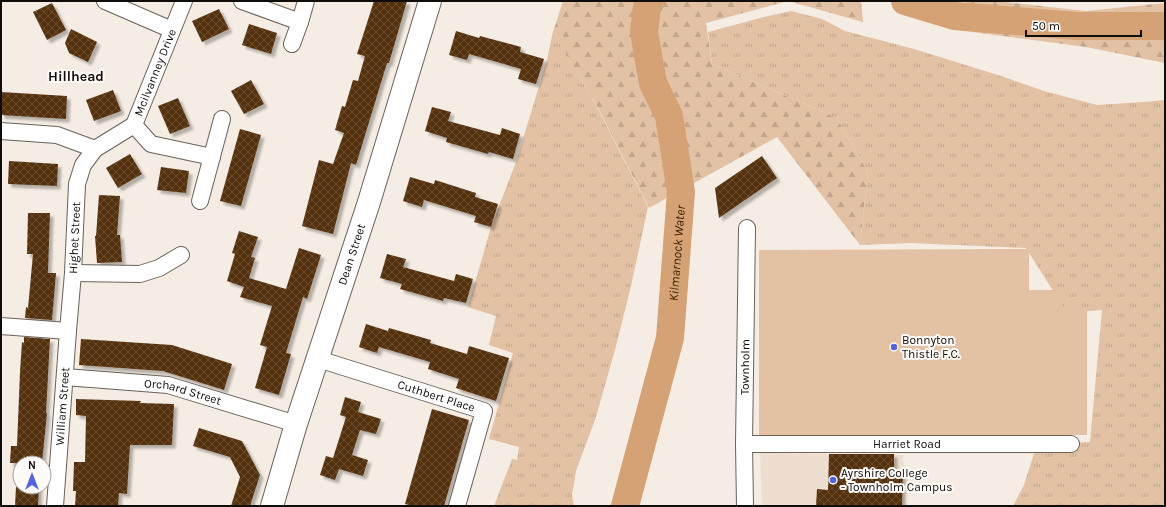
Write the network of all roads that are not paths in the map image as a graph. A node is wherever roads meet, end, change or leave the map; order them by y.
1 (105, 1) edge
2 (184, 1) edge
3 (242, 1) edge
4 (306, 1) edge
5 (430, 1) edge
6 (300, 22) junction
7 (172, 30) junction
8 (292, 44) dead end
9 (222, 119) dead end
10 (134, 125) junction
11 (1, 131) edge
12 (95, 149) junction
13 (212, 157) junction
14 (200, 201) dead end
15 (747, 228) dead end
16 (181, 255) dead end
17 (73, 273) junction
18 (1, 326) edge
19 (68, 331) junction
20 (318, 359) junction
21 (65, 377) junction
22 (296, 424) junction
23 (744, 444) junction
24 (1071, 444) dead end
25 (55, 506) edge
26 (272, 506) edge
27 (457, 506) edge
28 (745, 506) edge

1 - 7 street
2 - 7 street, Mcilvanney Drive
3 - 6 street
4 - 6 street
5 - 20 main road, Dean Street
6 - 8 street
7 - 10 street, Mcilvanney Drive
9 - 13 street
10 - 12 street, Mcilvanney Drive
10 - 13 street
11 - 12 street
12 - 17 street, Highet Street
13 - 14 street
15 - 23 street, Townholm
16 - 17 street
17 - 19 street, Highet Street
18 - 19 street
19 - 21 street, William Street
20 - 22 main road, Dean Street
20 - 27 street, Cuthbert Place
21 - 22 street, Orchard Street
21 - 25 street, William Street
22 - 26 main road, Dean Street
23 - 24 street, Harriet Road
23 - 28 street, Townholm

